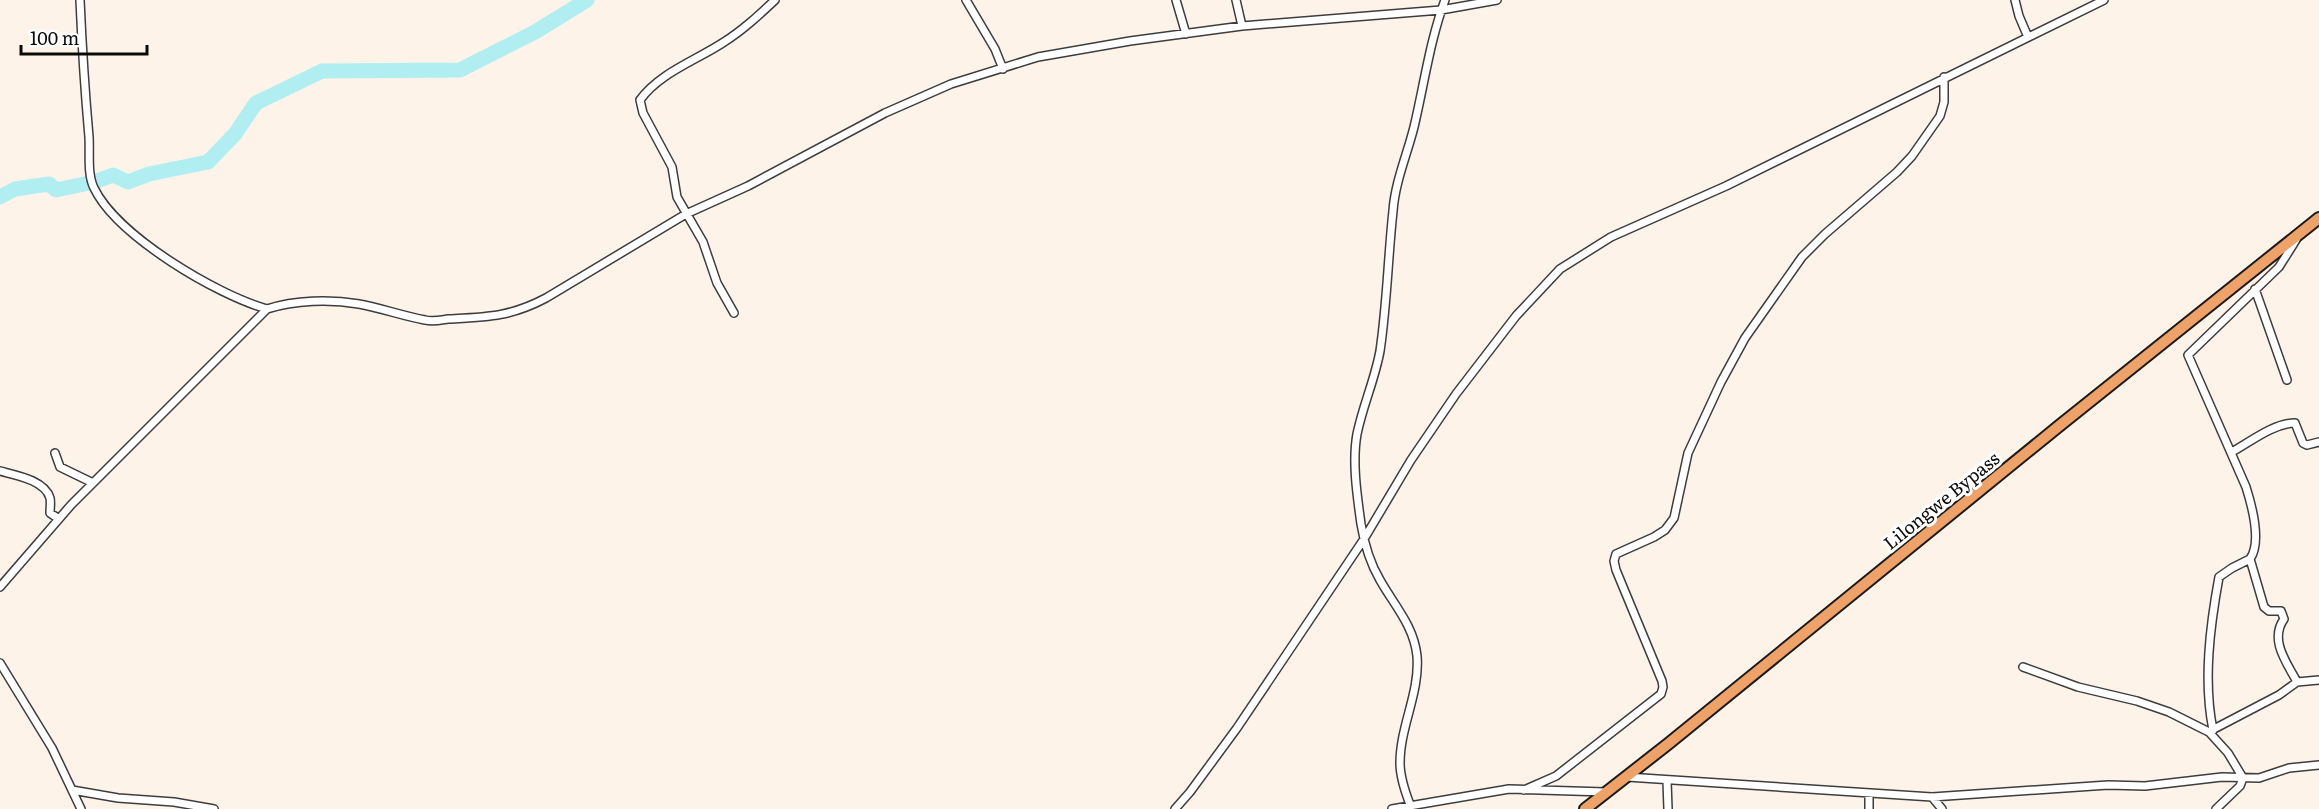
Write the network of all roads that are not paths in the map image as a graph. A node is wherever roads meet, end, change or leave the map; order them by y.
1 (80, 0) edge
2 (775, 0) edge
3 (966, 0) edge
4 (1176, 0) edge
5 (1236, 0) edge
6 (1445, 0) edge
7 (1497, 0) edge
8 (2015, 0) edge
9 (2104, 0) edge
10 (1441, 10) junction
11 (1242, 26) junction
12 (1186, 34) junction
13 (2028, 37) junction
14 (1002, 69) junction
15 (1944, 77) junction
16 (686, 214) junction
17 (2319, 218) edge
18 (2301, 233) junction
19 (2255, 289) junction
20 (267, 309) junction
21 (734, 313) dead end
22 (2287, 380) dead end
23 (2319, 442) edge
24 (2232, 452) junction
25 (55, 453) dead end
26 (0, 471) edge
27 (93, 483) junction
28 (59, 519) junction
29 (1364, 538) junction
30 (2250, 559) junction
31 (0, 587) edge
32 (0, 663) edge
33 (2023, 666) dead end
34 (2319, 680) edge
35 (2297, 682) junction
36 (2211, 731) junction
37 (2319, 765) edge
38 (1627, 777) junction
39 (2243, 778) junction
40 (1667, 781) junction
41 (72, 790) junction
42 (1524, 790) junction
43 (1608, 792) junction
44 (1869, 793) junction
45 (1932, 797) junction
46 (1413, 807) edge
47 (81, 809) edge
48 (214, 809) edge
49 (1175, 809) edge
50 (1392, 809) edge
51 (1585, 809) edge
52 (1668, 809) edge
53 (1869, 809) edge
54 (1942, 809) edge
55 (2216, 809) edge

1 - 20 street
2 - 16 street
3 - 14 street
4 - 12 street
5 - 11 street
6 - 10 street
7 - 10 street
8 - 13 street
9 - 13 street
10 - 11 street
10 - 29 street
11 - 12 street
12 - 14 street
13 - 15 street
14 - 16 street
15 - 29 street
15 - 42 street
16 - 20 street
16 - 21 street
17 - 18 main road, Lilongwe Bypass
18 - 19 street
18 - 38 main road, Lilongwe Bypass
19 - 22 street
19 - 24 street
20 - 27 street
23 - 24 street
24 - 30 street
25 - 27 street
26 - 28 street
27 - 28 street
28 - 31 street
29 - 46 street
29 - 49 street
30 - 35 street
30 - 36 street
32 - 41 street
33 - 36 street
34 - 35 street
35 - 36 street
36 - 39 street
37 - 39 street
38 - 40 street
38 - 43 main road, Lilongwe Bypass
39 - 45 street
39 - 55 street
40 - 44 street
40 - 52 street
41 - 47 street
41 - 48 street
42 - 43 street
42 - 46 street
43 - 51 main road, Lilongwe Bypass
44 - 45 street
44 - 53 street
45 - 54 street
46 - 50 street

